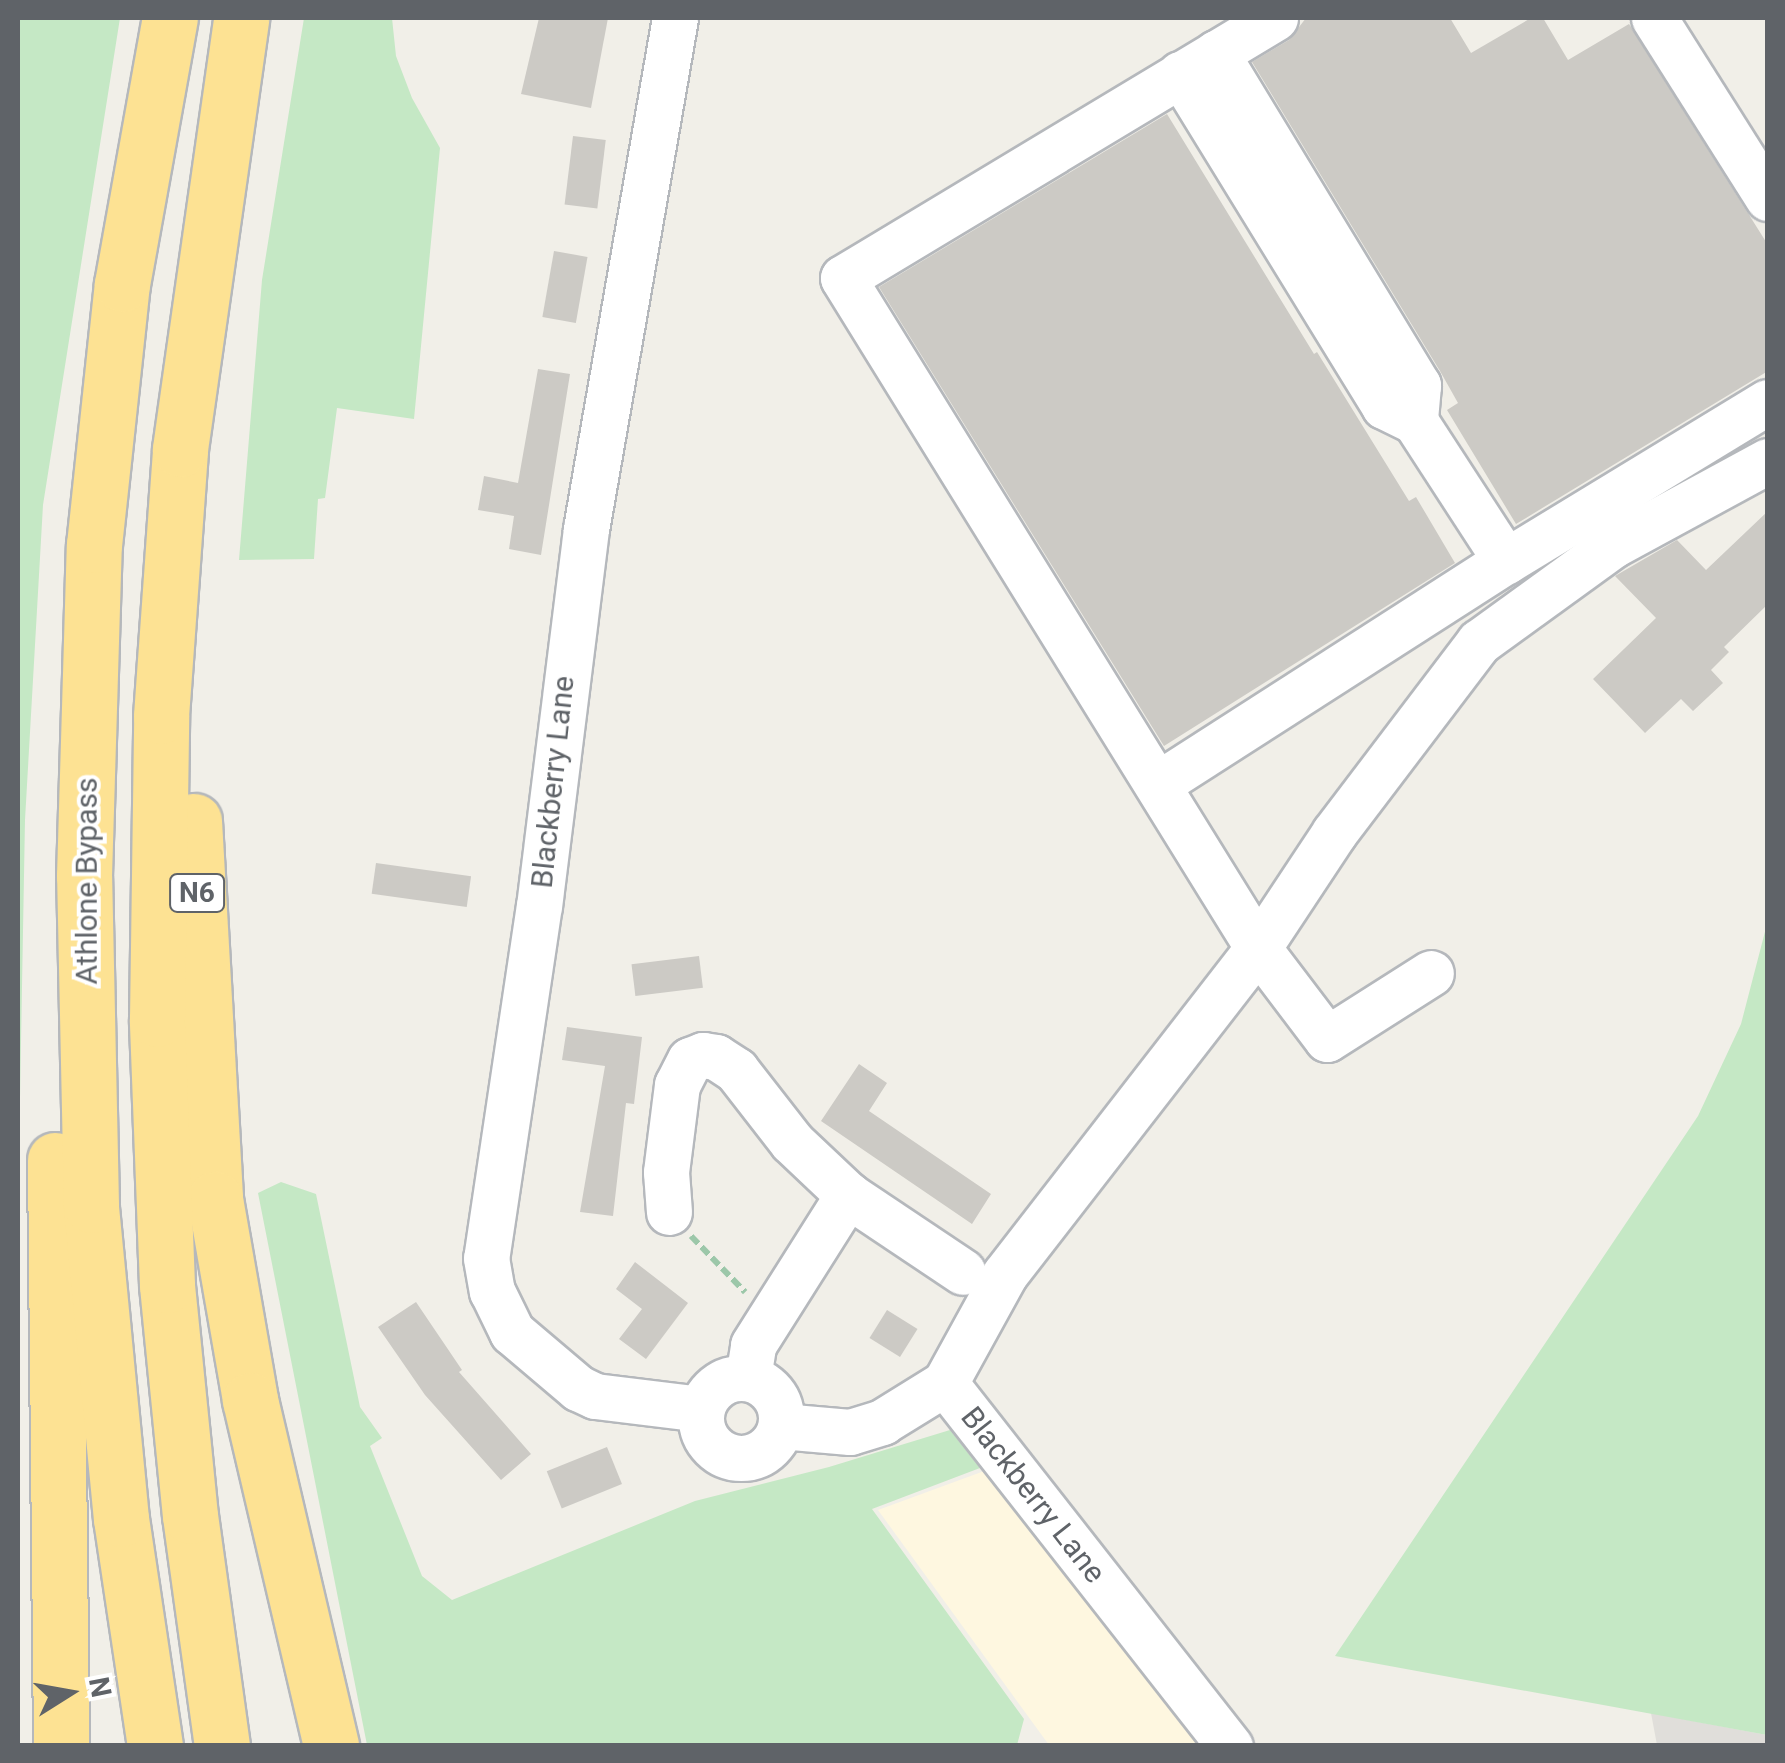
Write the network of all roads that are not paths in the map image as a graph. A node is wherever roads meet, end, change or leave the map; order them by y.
1 (170, 18) edge
2 (675, 18) edge
3 (1275, 18) edge
4 (1654, 18) edge
5 (240, 24) edge
6 (1198, 64) junction
7 (1768, 198) edge
8 (1768, 402) edge
9 (1768, 461) edge
10 (94, 545) junction
11 (1506, 561) junction
12 (1158, 784) junction
13 (1258, 948) junction
14 (1430, 973) dead end
15 (848, 1196) junction
16 (668, 1212) road end
17 (964, 1272) dead end
18 (748, 1378) junction
19 (945, 1383) junction
20 (702, 1410) junction
21 (781, 1426) junction
22 (60, 1746) edge
23 (155, 1746) edge
24 (222, 1746) edge
25 (331, 1746) edge
26 (1230, 1746) edge

1 - 10 highway, Athlone Bypass
2 - 20 street, Blackberry Lane
3 - 6 street
4 - 7 street
5 - 24 highway, N6
5 - 25 highway, N6
6 - 11 street
6 - 12 street
8 - 11 street
9 - 13 street
10 - 22 highway
10 - 23 highway, Athlone Bypass
11 - 12 street
12 - 13 street
13 - 14 street
13 - 19 street
15 - 16 street
15 - 17 street
15 - 18 street
18 - 20 street
18 - 21 street
19 - 21 street, Blackberry Lane
19 - 26 street, Blackberry Lane
20 - 21 street

